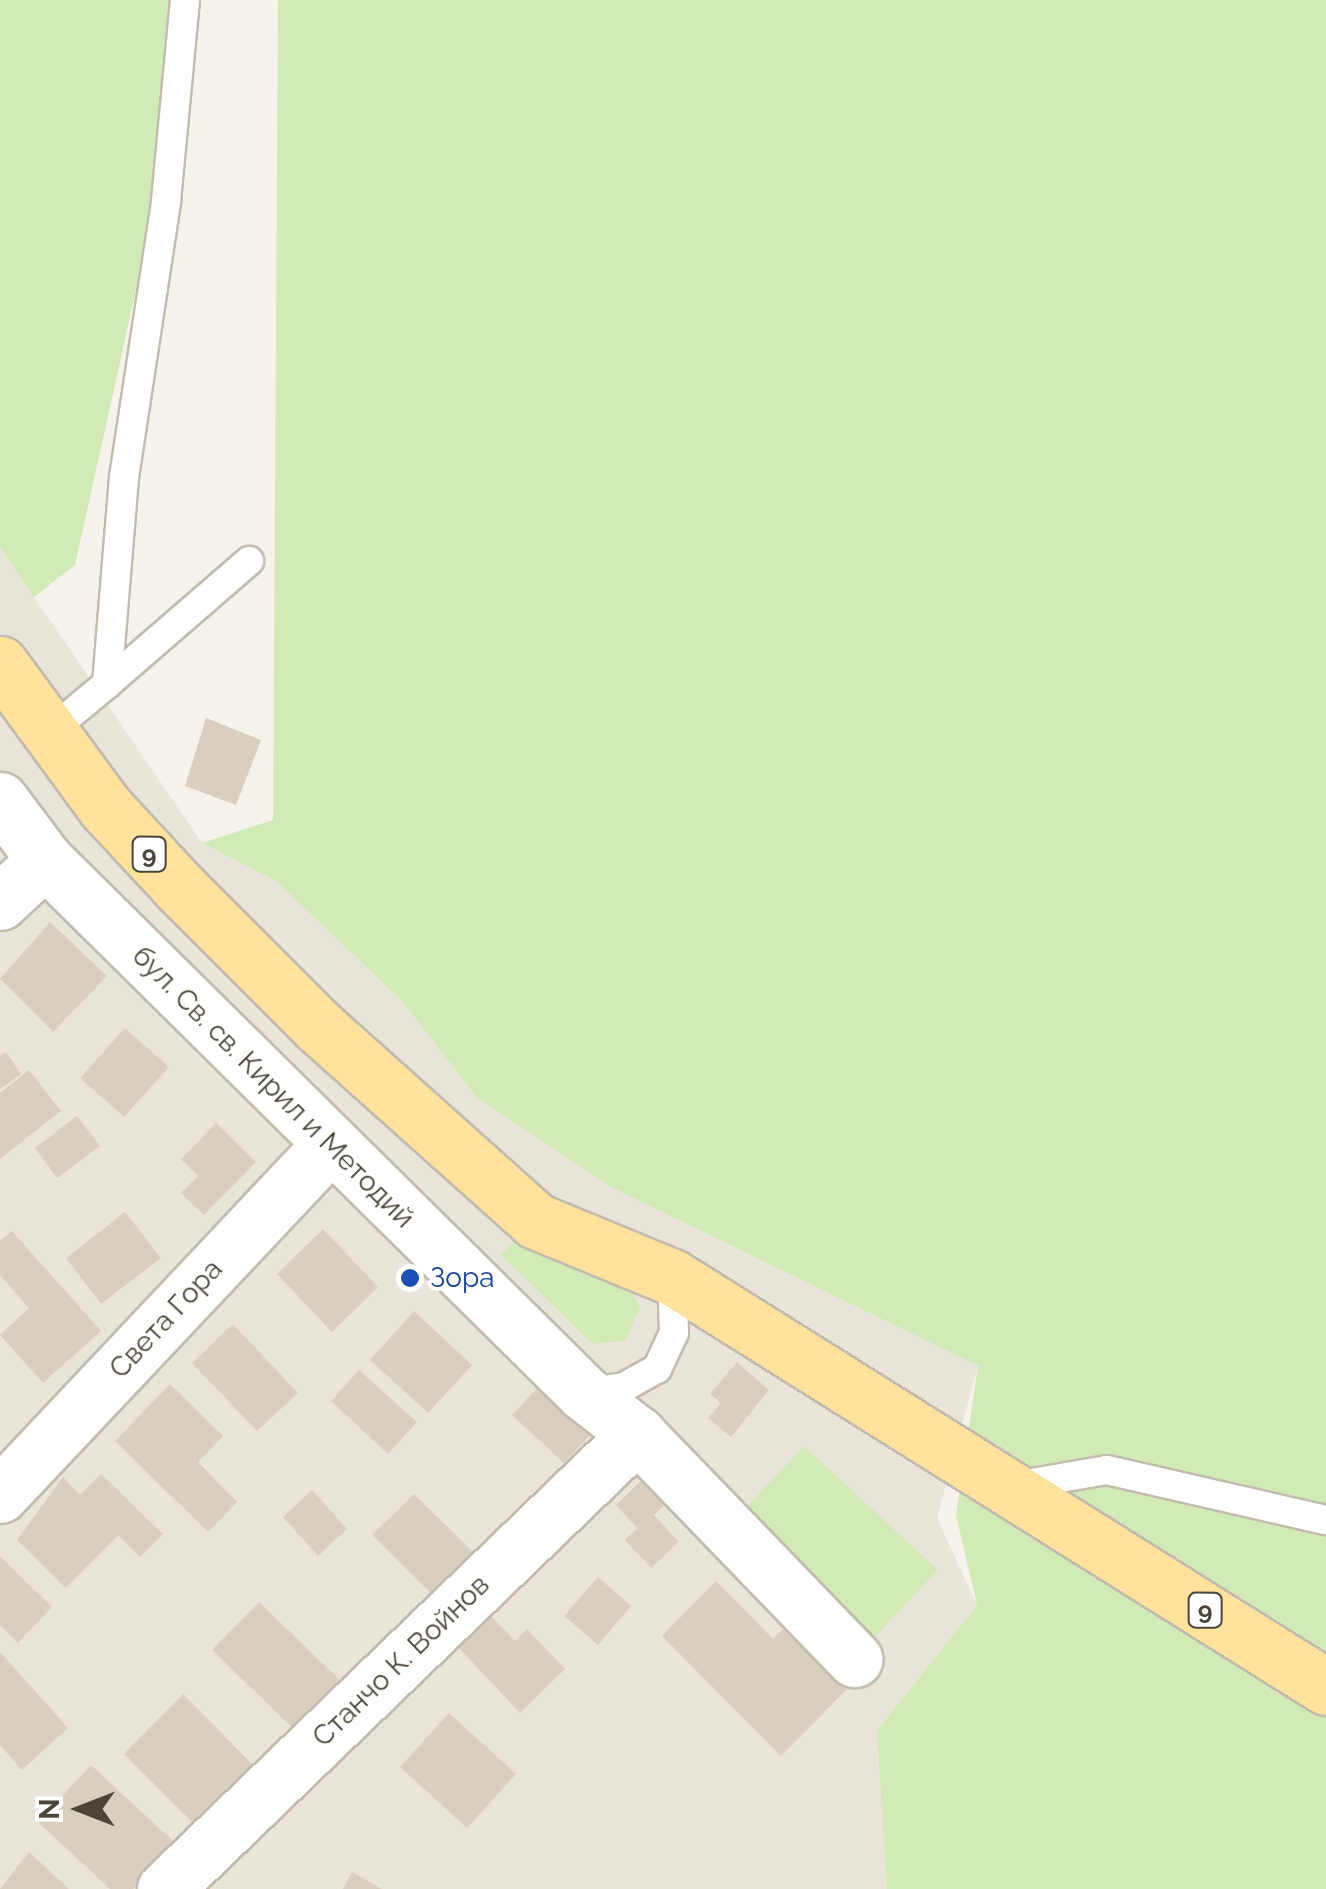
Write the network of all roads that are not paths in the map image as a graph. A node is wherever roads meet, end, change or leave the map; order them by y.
1 (185, 0) edge
2 (249, 561) dead end
3 (0, 664) edge
4 (107, 684) junction
5 (48, 733) junction
6 (0, 800) edge
7 (46, 860) junction
8 (0, 902) edge
9 (318, 1026) junction
10 (265, 1076) junction
11 (331, 1144) junction
12 (672, 1277) junction
13 (584, 1393) junction
14 (638, 1434) junction
15 (1005, 1488) junction
16 (0, 1494) edge
17 (1326, 1520) edge
18 (854, 1659) dead end
19 (1326, 1687) edge
20 (165, 1889) edge

1 - 4 lane
2 - 4 lane
3 - 5 main road, 9
4 - 5 lane
5 - 9 main road, 9
6 - 7 street, бул. Св. св. Кирил и Методий
7 - 8 street
7 - 10 street, бул. Св. св. Кирил и Методий
9 - 10 street
9 - 12 main road, 9
10 - 11 street, бул. Св. св. Кирил и Методий
11 - 13 street, бул. Св. св. Кирил и Методий
11 - 16 street, Света Гора
12 - 13 lane
12 - 15 main road, 9
13 - 14 street, бул. Св. св. Кирил и Методий
14 - 18 street, бул. Св. св. Кирил и Методий
14 - 20 street, Станчо К. Войнов
15 - 17 lane
15 - 19 main road, 9

